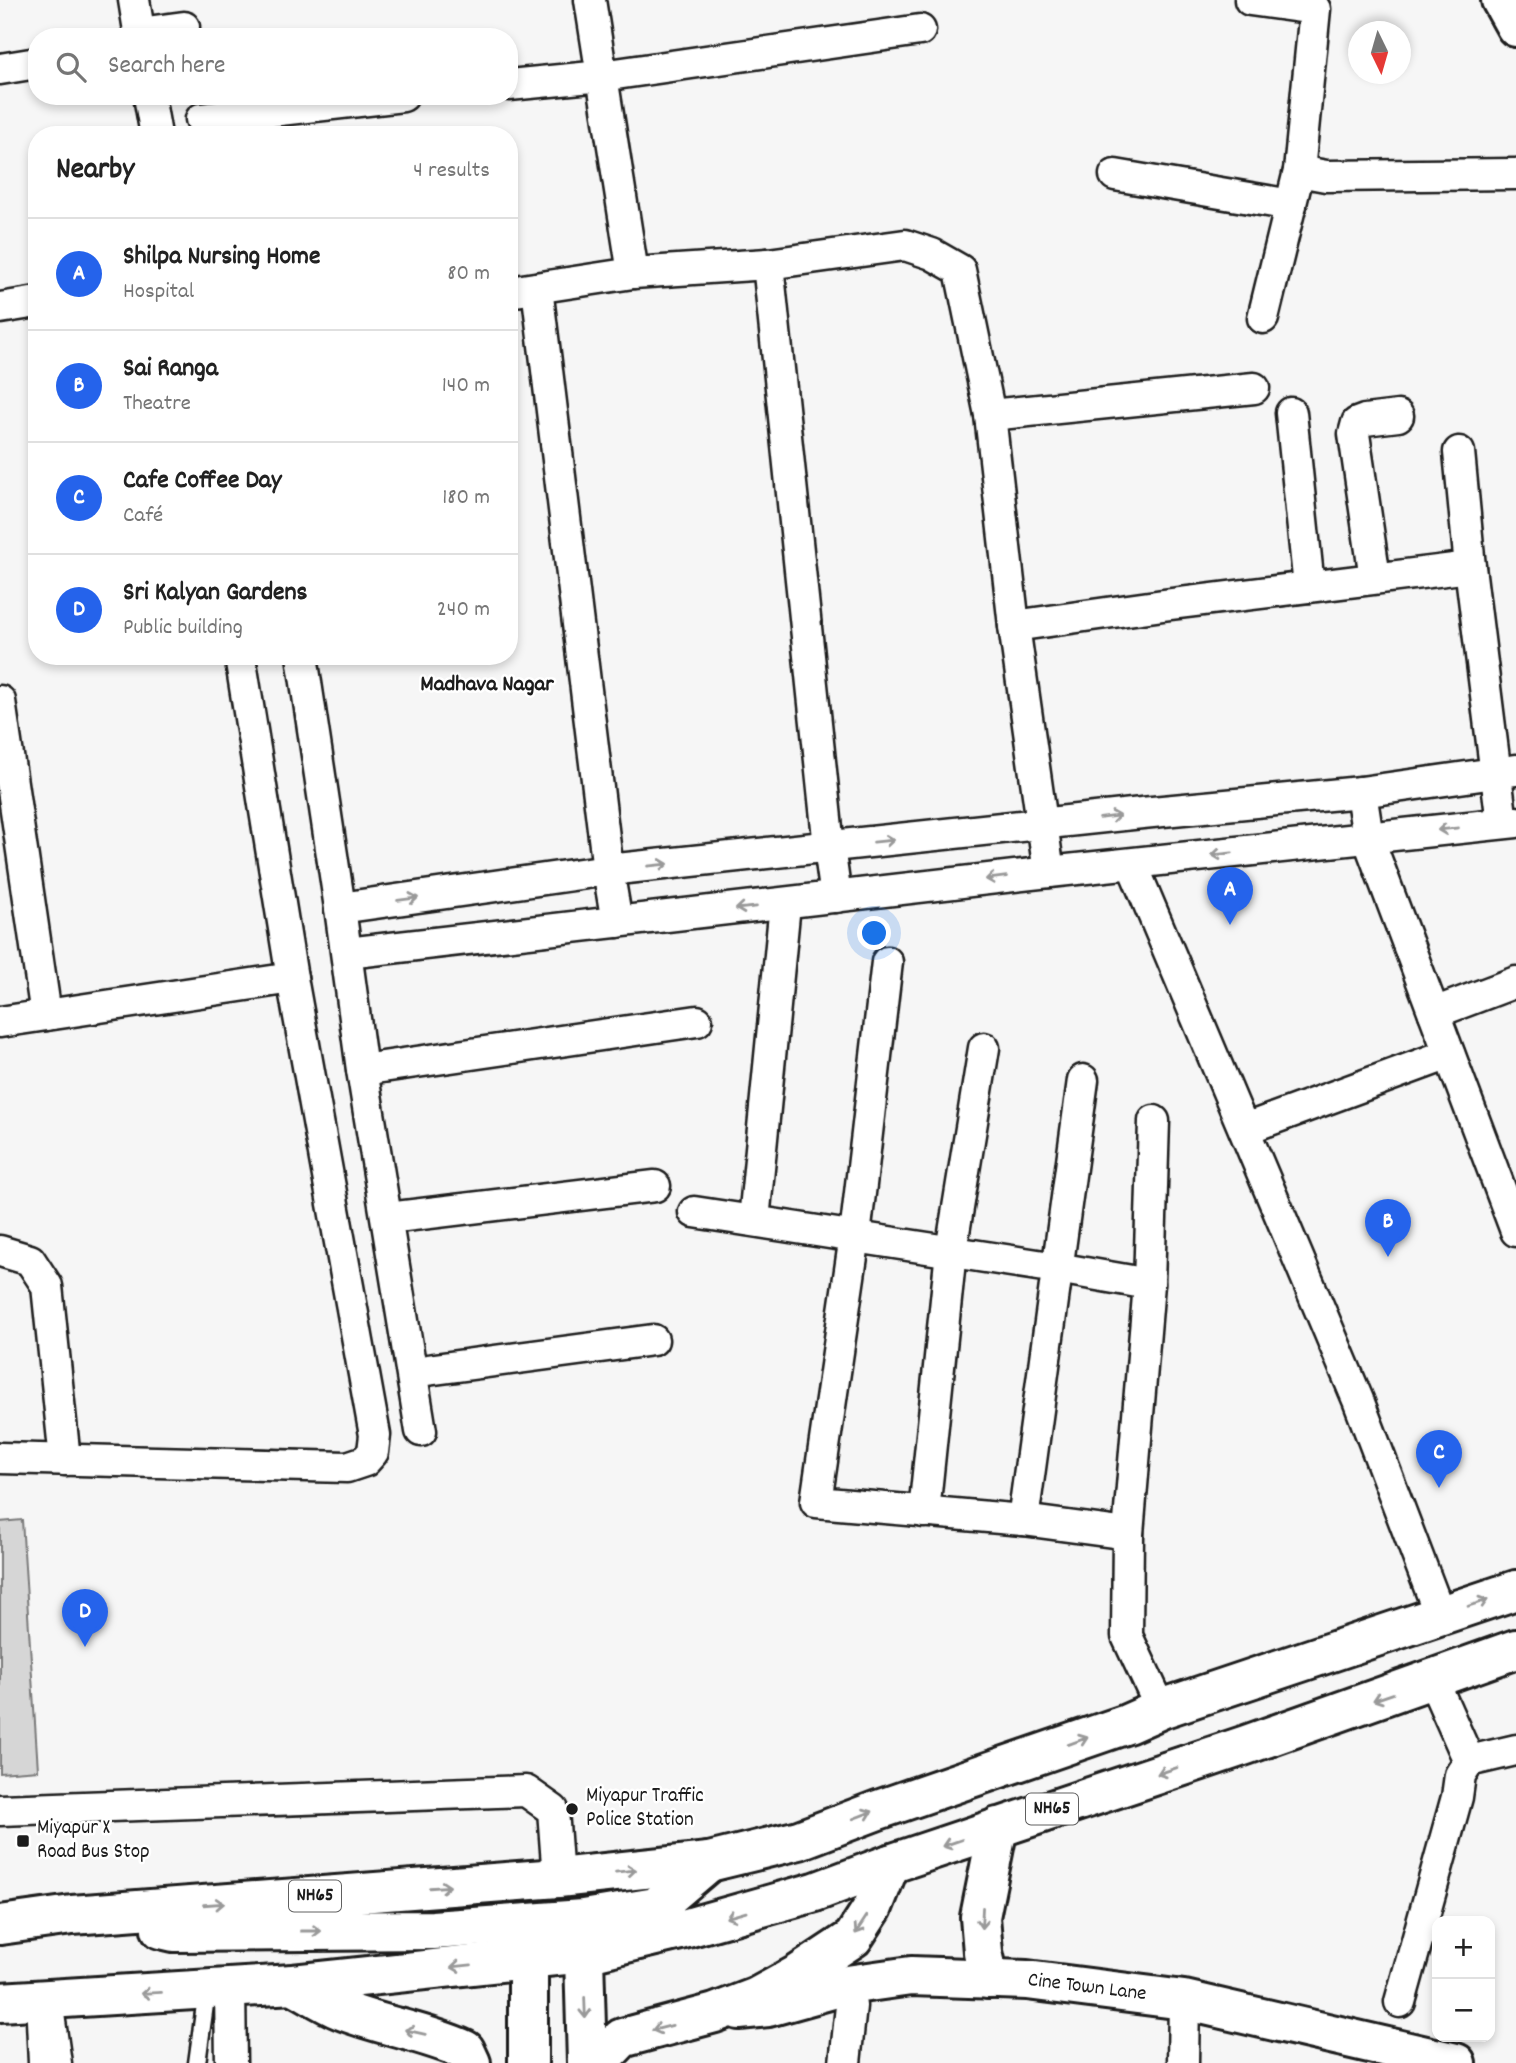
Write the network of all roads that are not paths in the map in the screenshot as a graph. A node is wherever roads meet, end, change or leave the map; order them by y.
1 (134, 0) edge
2 (590, 0) edge
3 (1250, 0) edge
4 (1501, 0) edge
5 (183, 21) edge
6 (1516, 27) edge
7 (139, 28) edge
8 (162, 28) edge
9 (920, 30) dead end
10 (28, 64) edge
11 (0, 69) edge
12 (602, 76) junction
13 (518, 84) edge
14 (151, 105) edge
15 (316, 105) edge
16 (200, 117) edge
17 (154, 126) edge
18 (1299, 171) junction
19 (1516, 174) edge
20 (1115, 175) dead end
21 (1291, 205) junction
22 (768, 264) junction
23 (633, 273) junction
24 (523, 290) edge
25 (28, 303) edge
26 (0, 308) edge
27 (1263, 318) dead end
28 (1254, 388) dead end
29 (1291, 413) dead end
30 (990, 415) junction
31 (1398, 416) dead end
32 (1459, 452) dead end
33 (1470, 567) junction
34 (1375, 578) junction
35 (1309, 587) junction
36 (1014, 626) junction
37 (241, 665) edge
38 (303, 665) edge
39 (0, 701) edge
40 (1506, 771) edge
41 (6, 778) edge
42 (1361, 792) junction
43 (1509, 822) edge
44 (1041, 825) junction
45 (1368, 838) junction
46 (828, 847) junction
47 (1132, 864) junction
48 (608, 870) junction
49 (1049, 872) junction
50 (836, 897) junction
51 (785, 904) junction
52 (341, 908) junction
53 (617, 922) junction
54 (347, 953) junction
55 (887, 962) dead end
56 (292, 978) junction
57 (1516, 982) edge
58 (1434, 1013) junction
59 (46, 1015) junction
60 (697, 1021) dead end
61 (0, 1022) edge
62 (984, 1048) dead end
63 (1449, 1054) junction
64 (362, 1070) junction
65 (1083, 1080) dead end
66 (1154, 1121) dead end
67 (1245, 1129) junction
68 (655, 1186) dead end
69 (694, 1212) dead end
70 (388, 1218) junction
71 (754, 1220) junction
72 (1516, 1231) edge
73 (855, 1236) junction
74 (0, 1251) edge
75 (951, 1251) junction
76 (1057, 1268) junction
77 (1149, 1284) junction
78 (653, 1340) dead end
79 (357, 1344) junction
80 (410, 1358) junction
81 (421, 1431) dead end
82 (0, 1458) edge
83 (65, 1460) junction
84 (924, 1512) junction
85 (1023, 1520) junction
86 (1128, 1534) junction
87 (1516, 1590) edge
88 (1440, 1615) junction
89 (1516, 1649) edge
90 (1291, 1666) junction
91 (1433, 1680) junction
92 (1226, 1688) junction
93 (1161, 1709) junction
94 (1313, 1721) junction
95 (1246, 1745) junction
96 (1516, 1749) edge
97 (1469, 1761) junction
98 (0, 1810) edge
99 (998, 1827) junction
100 (709, 1862) junction
101 (890, 1864) junction
102 (558, 1878) junction
103 (72, 1915) junction
104 (0, 1925) edge
105 (583, 1936) junction
106 (528, 1941) junction
107 (989, 1979) junction
108 (293, 1984) junction
109 (847, 1985) junction
110 (219, 1989) junction
111 (47, 1999) junction
112 (1184, 2000) junction
113 (0, 2002) edge
114 (1400, 2002) dead end
115 (715, 2013) junction
116 (44, 2063) edge
117 (63, 2063) edge
118 (197, 2063) edge
119 (231, 2063) edge
120 (471, 2063) edge
121 (528, 2063) edge
122 (587, 2063) edge
123 (598, 2063) edge
124 (845, 2063) edge
125 (1183, 2063) edge
126 (1456, 2063) edge

1 - 7 street
2 - 12 street
3 - 18 street
4 - 6 main road
5 - 8 street
9 - 12 street
10 - 11 street
12 - 13 street
12 - 23 street
14 - 17 street
15 - 16 street
18 - 19 street
18 - 21 street
20 - 21 street
21 - 27 street
22 - 23 street
22 - 30 street
22 - 46 street
23 - 24 street
24 - 48 street
25 - 26 street
28 - 30 street
29 - 35 street
30 - 36 street
31 - 34 street
32 - 33 street
33 - 34 street
33 - 40 street
34 - 35 street
35 - 36 street
36 - 44 street
37 - 56 street
38 - 52 street
39 - 41 street
40 - 42 street
40 - 43 street
41 - 59 street
44 -> 42 street
42 - 45 street
43 -> 45 street
46 -> 44 street
44 - 49 street
45 -> 47 street
45 - 58 street
48 -> 46 street
46 - 50 street
47 - 49 street
47 - 67 street
52 -> 48 street
48 - 53 street
49 -> 50 street
50 - 51 street
51 -> 53 street
51 - 71 street
52 - 54 street
53 - 54 street
54 - 64 street
55 - 73 street
56 - 59 street
56 - 79 street
57 - 58 street
58 - 63 street
59 - 61 street
60 - 64 street
62 - 75 street
63 - 67 street
63 - 72 street
64 - 70 street
65 - 76 street
66 - 77 street
67 - 88 street
68 - 70 street
69 - 71 street
70 - 80 street
71 - 73 street
73 - 75 street
73 - 84 street
74 - 83 street
75 - 76 street
75 - 84 street
76 - 77 street
76 - 85 street
77 - 86 street
78 - 80 street
79 - 80 street
79 - 83 street
80 - 81 street
82 - 83 street
84 - 85 street
85 - 86 street
86 - 93 street
88 -> 87 main road, NH65
88 - 90 main road, NH65
89 - 91 main road, NH65
90 - 92 main road, NH65
90 - 94 main road
91 -> 94 main road, NH65
91 - 97 street
92 - 93 main road, NH65
92 - 95 main road
100 -> 93 main road, NH65
94 - 95 main road, NH65
95 -> 99 main road, NH65
96 - 97 street
97 - 114 street
98 - 102 street
99 -> 101 main road, NH65
99 -> 107 main road
102 -> 100 main road, NH65
100 - 105 main road
101 -> 105 main road, NH65
101 -> 115 main road
103 -> 102 main road, NH65
103 - 104 main road, NH65
103 -> 106 main road
105 - 106 main road, NH65
105 -> 122 main road
106 -> 108 main road, NH65
106 - 121 main road
107 - 109 main road, Cine Town Lane
107 - 112 main road, Cine Town Lane
108 - 110 main road, NH65
120 -> 108 main road
109 - 115 main road, Cine Town Lane
109 - 124 street
110 -> 111 main road, NH65
110 - 118 lane
110 - 119 street
111 - 113 main road, NH65
111 - 116 street
111 - 117 lane
112 - 125 street
112 - 126 main road, Cine Town Lane
115 -> 123 main road

